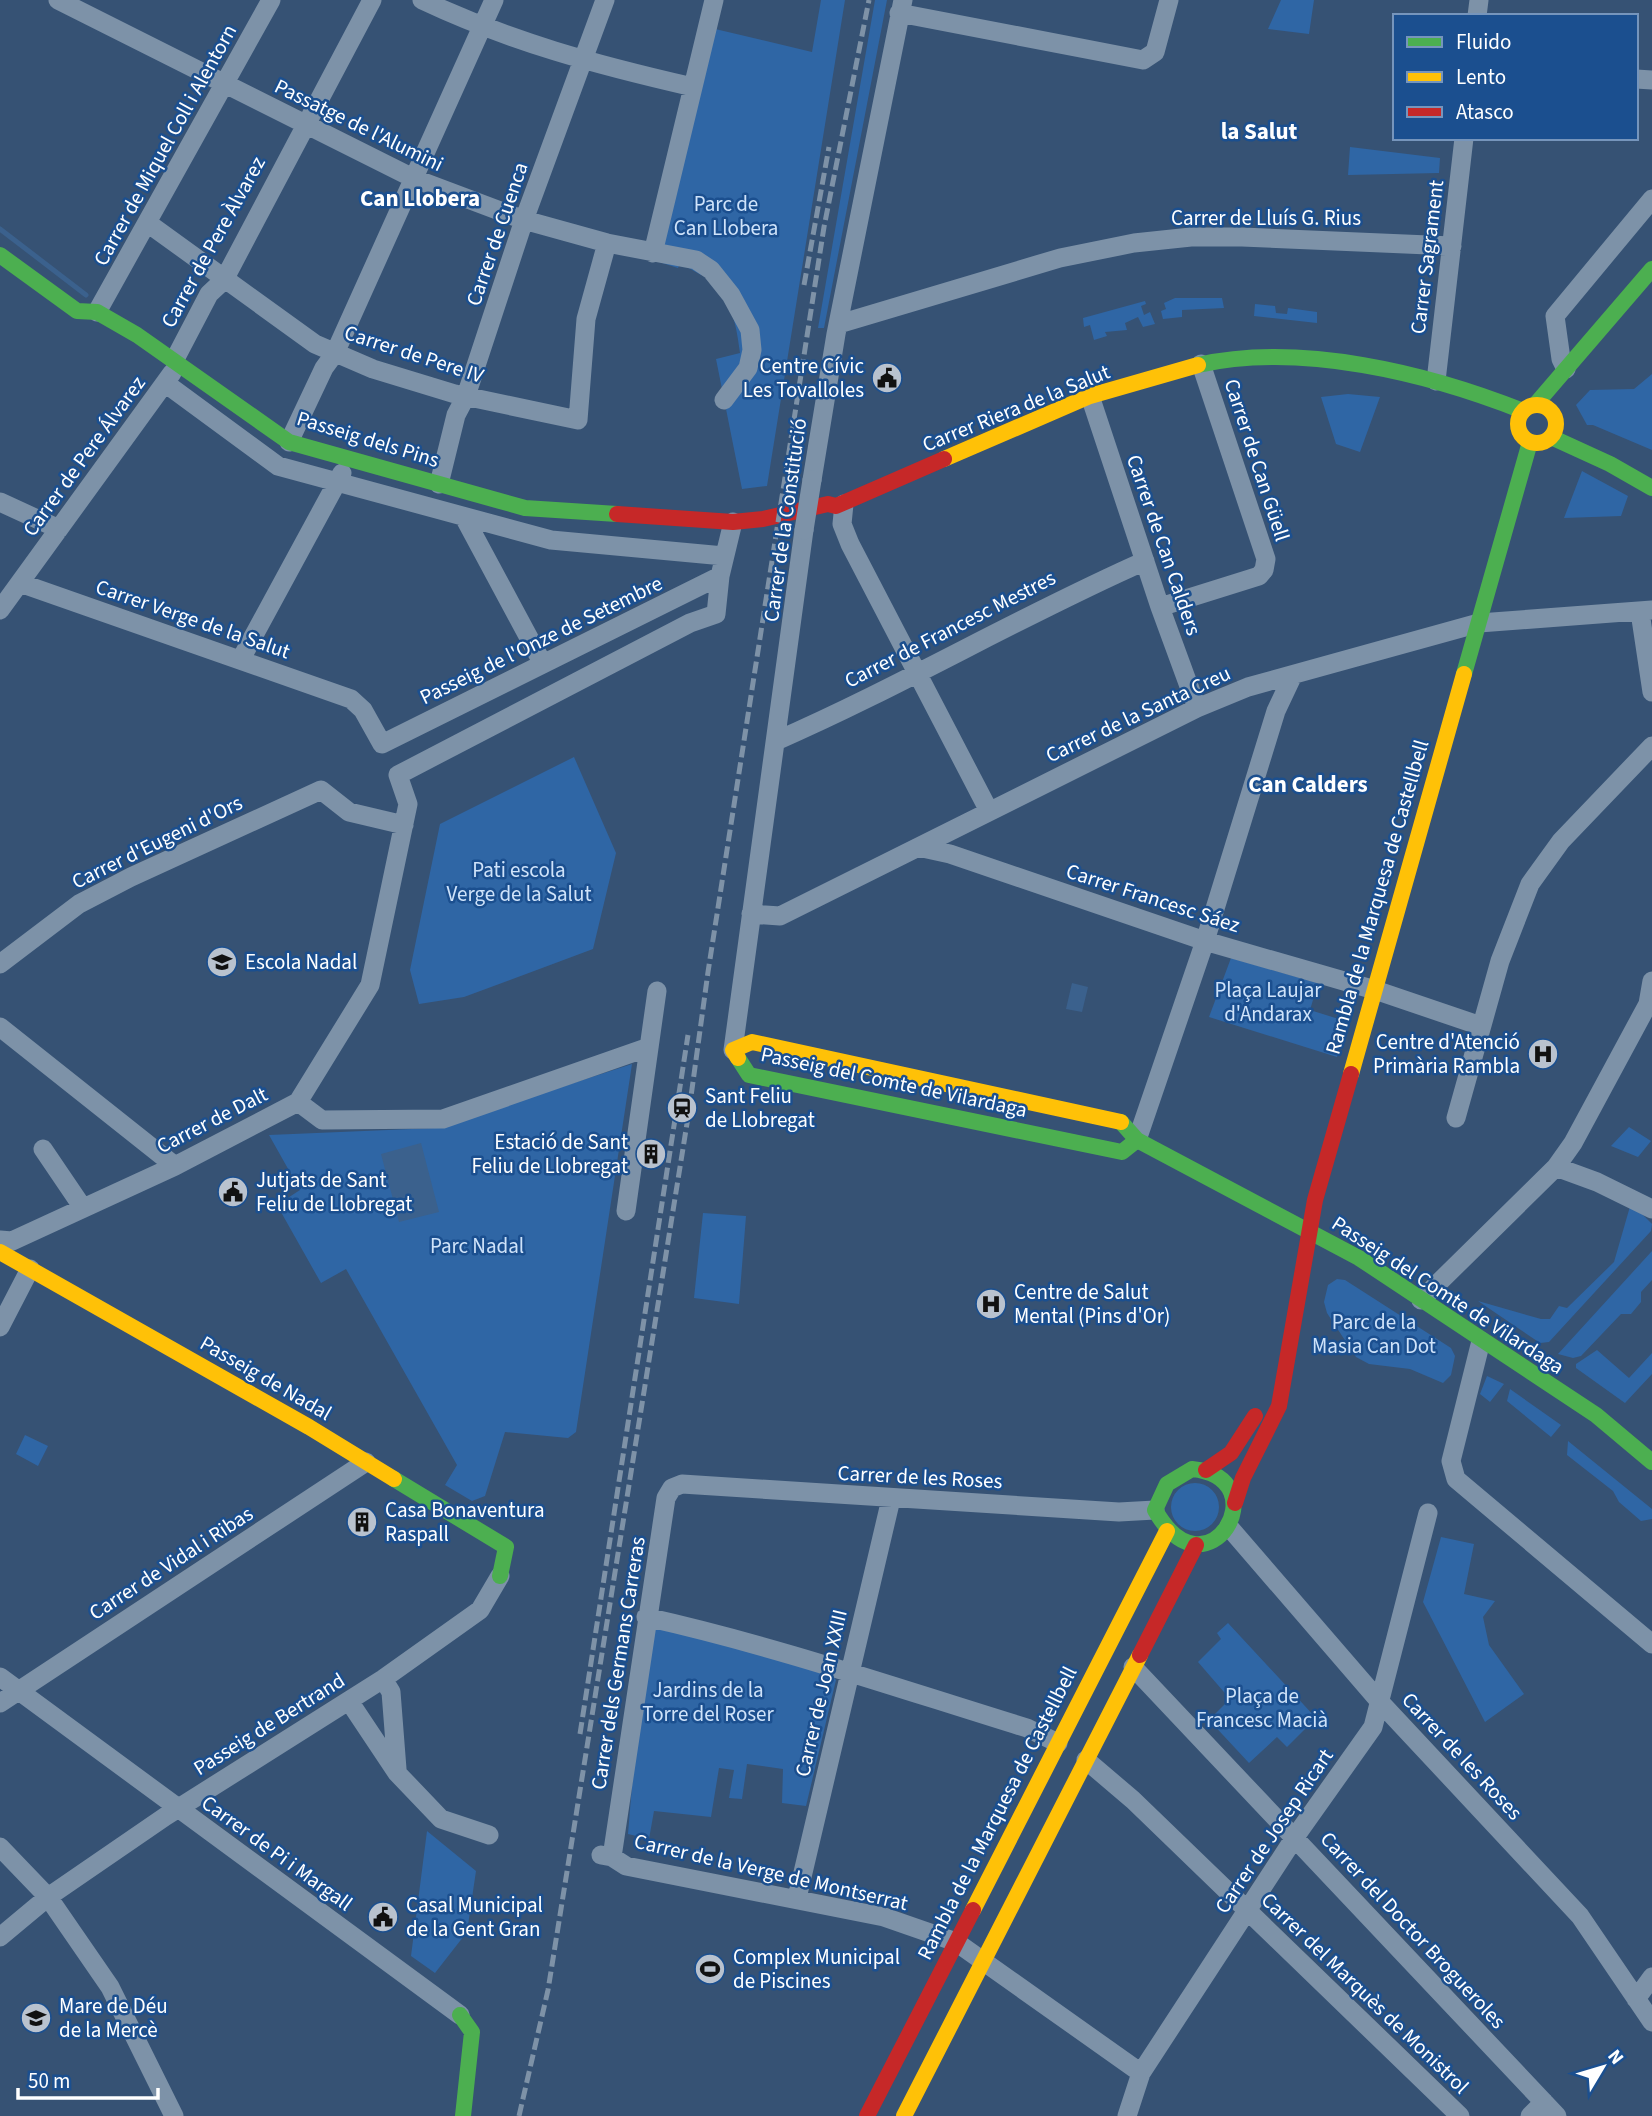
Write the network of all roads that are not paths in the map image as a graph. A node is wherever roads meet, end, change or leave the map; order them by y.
1 (58, 0) edge
2 (271, 0) edge
3 (372, 0) edge
4 (422, 0) edge
5 (494, 0) edge
6 (605, 0) edge
7 (713, 0) edge
8 (1169, 0) edge
9 (901, 6) edge
10 (482, 29) junction
11 (582, 62) junction
12 (226, 85) junction
13 (693, 87) junction
14 (303, 125) junction
15 (1464, 140) edge
16 (415, 180) junction
17 (1652, 200) edge
18 (524, 220) junction
19 (149, 224) junction
20 (607, 243) junction
21 (1452, 246) junction
22 (653, 253) junction
23 (0, 255) edge
24 (1652, 269) edge
25 (224, 280) junction
26 (97, 312) junction
27 (839, 324) junction
28 (335, 353) junction
29 (177, 361) junction
30 (1201, 364) junction
31 (1566, 369) junction
32 (1436, 381) junction
33 (165, 383) junction
34 (466, 396) junction
35 (1090, 396) junction
36 (1566, 398) dead end
37 (724, 400) dead end
38 (1529, 408) junction
39 (1552, 414) junction
40 (1551, 438) junction
41 (289, 442) junction
42 (1530, 442) junction
43 (349, 460) junction
44 (338, 483) junction
45 (439, 484) junction
46 (1652, 488) edge
47 (0, 502) edge
48 (844, 504) junction
49 (464, 517) junction
50 (733, 522) junction
51 (59, 529) junction
52 (724, 556) junction
53 (1145, 561) junction
54 (720, 576) junction
55 (20, 583) junction
56 (1160, 607) junction
57 (0, 610) edge
58 (1646, 611) edge
59 (1479, 623) junction
60 (241, 659) junction
61 (543, 664) junction
62 (916, 672) junction
63 (1293, 675) junction
64 (1248, 687) junction
65 (1652, 692) edge
66 (1278, 705) junction
67 (1197, 708) junction
68 (776, 741) junction
69 (382, 744) joint
70 (1652, 747) edge
71 (989, 811) junction
72 (404, 825) junction
73 (919, 847) junction
74 (751, 914) junction
75 (1205, 941) junction
76 (0, 964) edge
77 (1652, 981) edge
78 (1374, 990) junction
79 (657, 991) dead end
80 (1482, 1026) junction
81 (0, 1027) edge
82 (649, 1047) junction
83 (733, 1050) junction
84 (298, 1102) junction
85 (1456, 1118) dead end
86 (1137, 1140) junction
87 (43, 1149) dead end
88 (174, 1166) junction
89 (1556, 1167) junction
90 (83, 1208) junction
91 (1652, 1209) edge
92 (626, 1210) dead end
93 (1311, 1231) junction
94 (0, 1240) edge
95 (0, 1252) edge
96 (30, 1269) junction
97 (1421, 1300) junction
98 (0, 1327) edge
99 (1481, 1341) junction
100 (1284, 1369) junction
101 (366, 1462) junction
102 (1652, 1462) edge
103 (1206, 1470) junction
104 (682, 1484) joint
105 (891, 1499) junction
106 (1235, 1503) junction
107 (1156, 1510) junction
108 (1428, 1513) dead end
109 (1229, 1527) junction
110 (1167, 1531) junction
111 (1196, 1545) junction
112 (500, 1576) joint
113 (646, 1618) junction
114 (1652, 1644) edge
115 (1133, 1667) junction
116 (849, 1673) junction
117 (0, 1677) edge
118 (383, 1678) junction
119 (18, 1691) junction
120 (349, 1701) junction
121 (1380, 1702) junction
122 (0, 1703) edge
123 (1058, 1743) junction
124 (1086, 1760) junction
125 (397, 1773) junction
126 (176, 1809) junction
127 (489, 1835) dead end
128 (1295, 1838) junction
129 (0, 1847) edge
130 (606, 1856) joint
131 (48, 1897) junction
132 (797, 1898) junction
133 (1247, 1912) junction
134 (0, 1937) edge
135 (956, 1942) junction
136 (983, 1960) junction
137 (1652, 1977) edge
138 (1636, 1999) junction
139 (460, 2015) joint
140 (1652, 2022) edge
141 (1141, 2073) junction
142 (1544, 2111) edge
143 (174, 2116) edge
144 (463, 2116) edge
145 (867, 2116) edge
146 (904, 2116) edge
147 (1127, 2116) edge
148 (1460, 2116) edge

1 - 12 street, Passatge de l'Alumini
2 - 12 street, Carrer de Miquel Coll i Alentorn
3 - 14 street, Carrer de Pere Àlvarez
4 - 10 street
5 - 10 street
6 - 11 street, Carrer de Cuenca
7 - 13 street
8 - 9 street
9 - 27 street, Carrer de la Constitució
10 - 11 street
10 - 16 street
11 - 13 street
11 - 18 street, Carrer de Cuenca
12 - 14 street, Passatge de l'Alumini
12 - 19 street, Carrer de Miquel Coll i Alentorn
13 - 22 street
14 - 16 street, Passatge de l'Alumini
14 - 25 street, Carrer de Pere Àlvarez
15 - 21 street, Carrer Sagrament
16 - 18 street, Passatge de l'Alumini
16 - 28 street
17 - 31 street
18 - 20 street, Passatge de l'Alumini
18 - 34 street, Carrer de Cuenca
19 - 25 street, Carrer de Pere IV
19 - 26 street, Carrer de Miquel Coll i Alentorn
20 - 22 street, Passatge de l'Alumini
20 - 34 street, Carrer de Pere IV
21 - 27 street, Carrer de Lluís G. Rius
21 - 32 street, Carrer Sagrament
22 - 37 street, Passatge de l'Alumini
23 - 26 street, Passeig dels Pins
24 - 31 street
25 - 28 street, Carrer de Pere IV
25 - 29 street, Carrer de Pere Àlvarez
26 - 29 street, Passeig dels Pins
27 - 68 street, Carrer de la Constitució, bridge
28 - 34 street, Carrer de Pere IV
28 - 41 street
29 - 33 street, Carrer de Pere Álvarez
29 - 41 street, Passeig dels Pins
30 - 32 street, Carrer Riera de la Salut
30 - 35 street, Carrer Riera de la Salut
30 - 56 street, Carrer de Can Güell
31 - 38 street
32 - 38 street, Carrer Riera de la Salut
33 - 44 street
33 - 51 street, Carrer de Pere Álvarez
34 - 45 street, Carrer de Cuenca
35 - 48 street, Carrer Riera de la Salut
35 - 53 street, Carrer de Can Calders
36 - 39 street
38 - 39 street
38 - 42 street
39 - 40 street
40 - 42 street
40 - 46 street
41 - 43 street, Passeig dels Pins
42 - 59 street, Rambla de la Marquesa de Castellbell
43 - 44 street
43 - 45 street, Passeig dels Pins
44 - 49 street
44 - 60 street
45 - 50 street, Passeig dels Pins
47 - 51 street
48 - 50 street, Carrer Riera de la Salut
48 - 62 street
49 - 52 street
49 - 61 street
50 - 52 street
51 - 55 street, Carrer de Pere Álvarez
52 - 54 street
53 - 56 street, Carrer de Can Calders
53 - 62 street, Carrer de Francesc Mestres
54 - 61 street, Passeig de l'Onze de Setembre
54 - 72 street
55 - 57 street, Carrer de Pere Álvarez
55 - 60 street, Carrer Verge de la Salut
56 - 67 street, Carrer de Can Calders
58 - 59 street, Carrer de la Santa Creu
58 - 65 street
59 - 63 street, Carrer de la Santa Creu
59 - 78 street, Rambla de la Marquesa de Castellbell
60 - 69 street, Carrer Verge de la Salut
61 - 69 street, Passeig de l'Onze de Setembre
62 - 68 street, Carrer de Francesc Mestres
62 - 71 street
63 - 64 street, Carrer de la Santa Creu
63 - 66 street
64 - 66 street
64 - 67 street, Carrer de la Santa Creu
66 - 75 street
67 - 71 street, Carrer de la Santa Creu
68 - 74 street, Carrer de la Constitució
70 - 80 street
71 - 73 street, Carrer de la Santa Creu
72 - 76 street, Carrer d'Eugeni d'Ors
72 - 84 street
73 - 74 street, Carrer de la Santa Creu
73 - 75 street, Carrer Francesc Sáez
74 - 83 street, Carrer de la Constitució
75 - 78 street, Carrer Francesc Sáez
75 - 86 street
77 - 89 street
78 - 80 street, Carrer Francesc Sáez
78 - 93 street, Rambla de la Marquesa de Castellbell
79 - 82 street
80 - 85 street
81 - 88 street
82 - 84 street, Carrer de Dalt
82 - 92 street
83 - 86 street, Passeig del Comte de Vilardaga
83 - 86 street, Passeig del Comte de Vilardaga
84 - 88 street, Carrer de Dalt
86 - 93 street, Passeig del Comte de Vilardaga
87 - 90 street
88 - 90 street, Carrer de Dalt
89 - 91 street
89 - 97 street
90 - 94 street, Carrer de Dalt
93 - 97 street, Passeig del Comte de Vilardaga
93 - 100 street, Rambla de la Marquesa de Castellbell
95 - 96 street, Passeig de Nadal
96 - 98 street
96 - 101 street, Passeig de Nadal
97 - 99 street, Passeig del Comte de Vilardaga
99 - 102 street, Passeig del Comte de Vilardaga
99 - 114 street
100 - 103 street, Rambla de la Marquesa de Castellbell
100 - 106 street, Rambla de la Marquesa de Castellbell
101 - 112 street, Passeig de Nadal
101 - 119 street, Carrer de Vidal i Ribas
103 - 106 street
103 - 107 street
104 - 105 street, Carrer de les Roses
104 - 113 street, Carrer dels Germans Carreras
105 - 107 street, Carrer de les Roses
105 - 116 street, Carrer de Joan XXIII
106 - 109 street
107 - 110 street
108 - 121 street, Carrer de Josep Ricart
109 - 111 street
109 - 121 street, Carrer de les Roses
110 - 111 street
110 - 123 street, Rambla de la Marquesa de Castellbell
111 - 115 street
112 - 118 street, Passeig de Bertrand
113 - 116 street
113 - 130 street, Carrer dels Germans Carreras
115 - 124 street
115 - 128 street, Carrer del Doctor Brogueroles
116 - 123 street
116 - 132 street, Carrer de Joan XXIII
117 - 119 street, Carrer de Pi i Margall
118 - 120 street, Passeig de Bertrand
118 - 125 street
119 - 122 street, Carrer de Vidal i Ribas
119 - 126 street, Carrer de Pi i Margall
120 - 125 street
120 - 126 street, Passeig de Bertrand
121 - 128 street, Carrer de Josep Ricart
121 - 138 street, Carrer de les Roses
123 - 135 street, Rambla de la Marquesa de Castellbell
124 - 133 street, Carrer del Marquès de Monistrol
124 - 136 street
125 - 127 street
126 - 131 street, Passeig de Bertrand
126 - 139 street, Carrer de Pi i Margall
128 - 133 street, Carrer de Josep Ricart
128 - 142 street, Carrer del Doctor Brogueroles
129 - 131 street
130 - 132 street, Carrer de la Verge de Montserrat
131 - 134 street, Passeig de Bertrand
131 - 143 street
132 - 135 street, Carrer de la Verge de Montserrat
133 - 141 street, Carrer de Josep Ricart
133 - 148 street, Carrer del Marquès de Monistrol
135 - 136 street, Carrer de la Verge de Montserrat
135 - 145 street, Rambla de la Marquesa de Castellbell
136 - 141 street, Carrer de la Verge de Montserrat
136 - 146 street
137 - 138 street
138 - 140 street, Carrer de les Roses
139 - 144 street
141 - 147 street, Carrer de Josep Ricart

